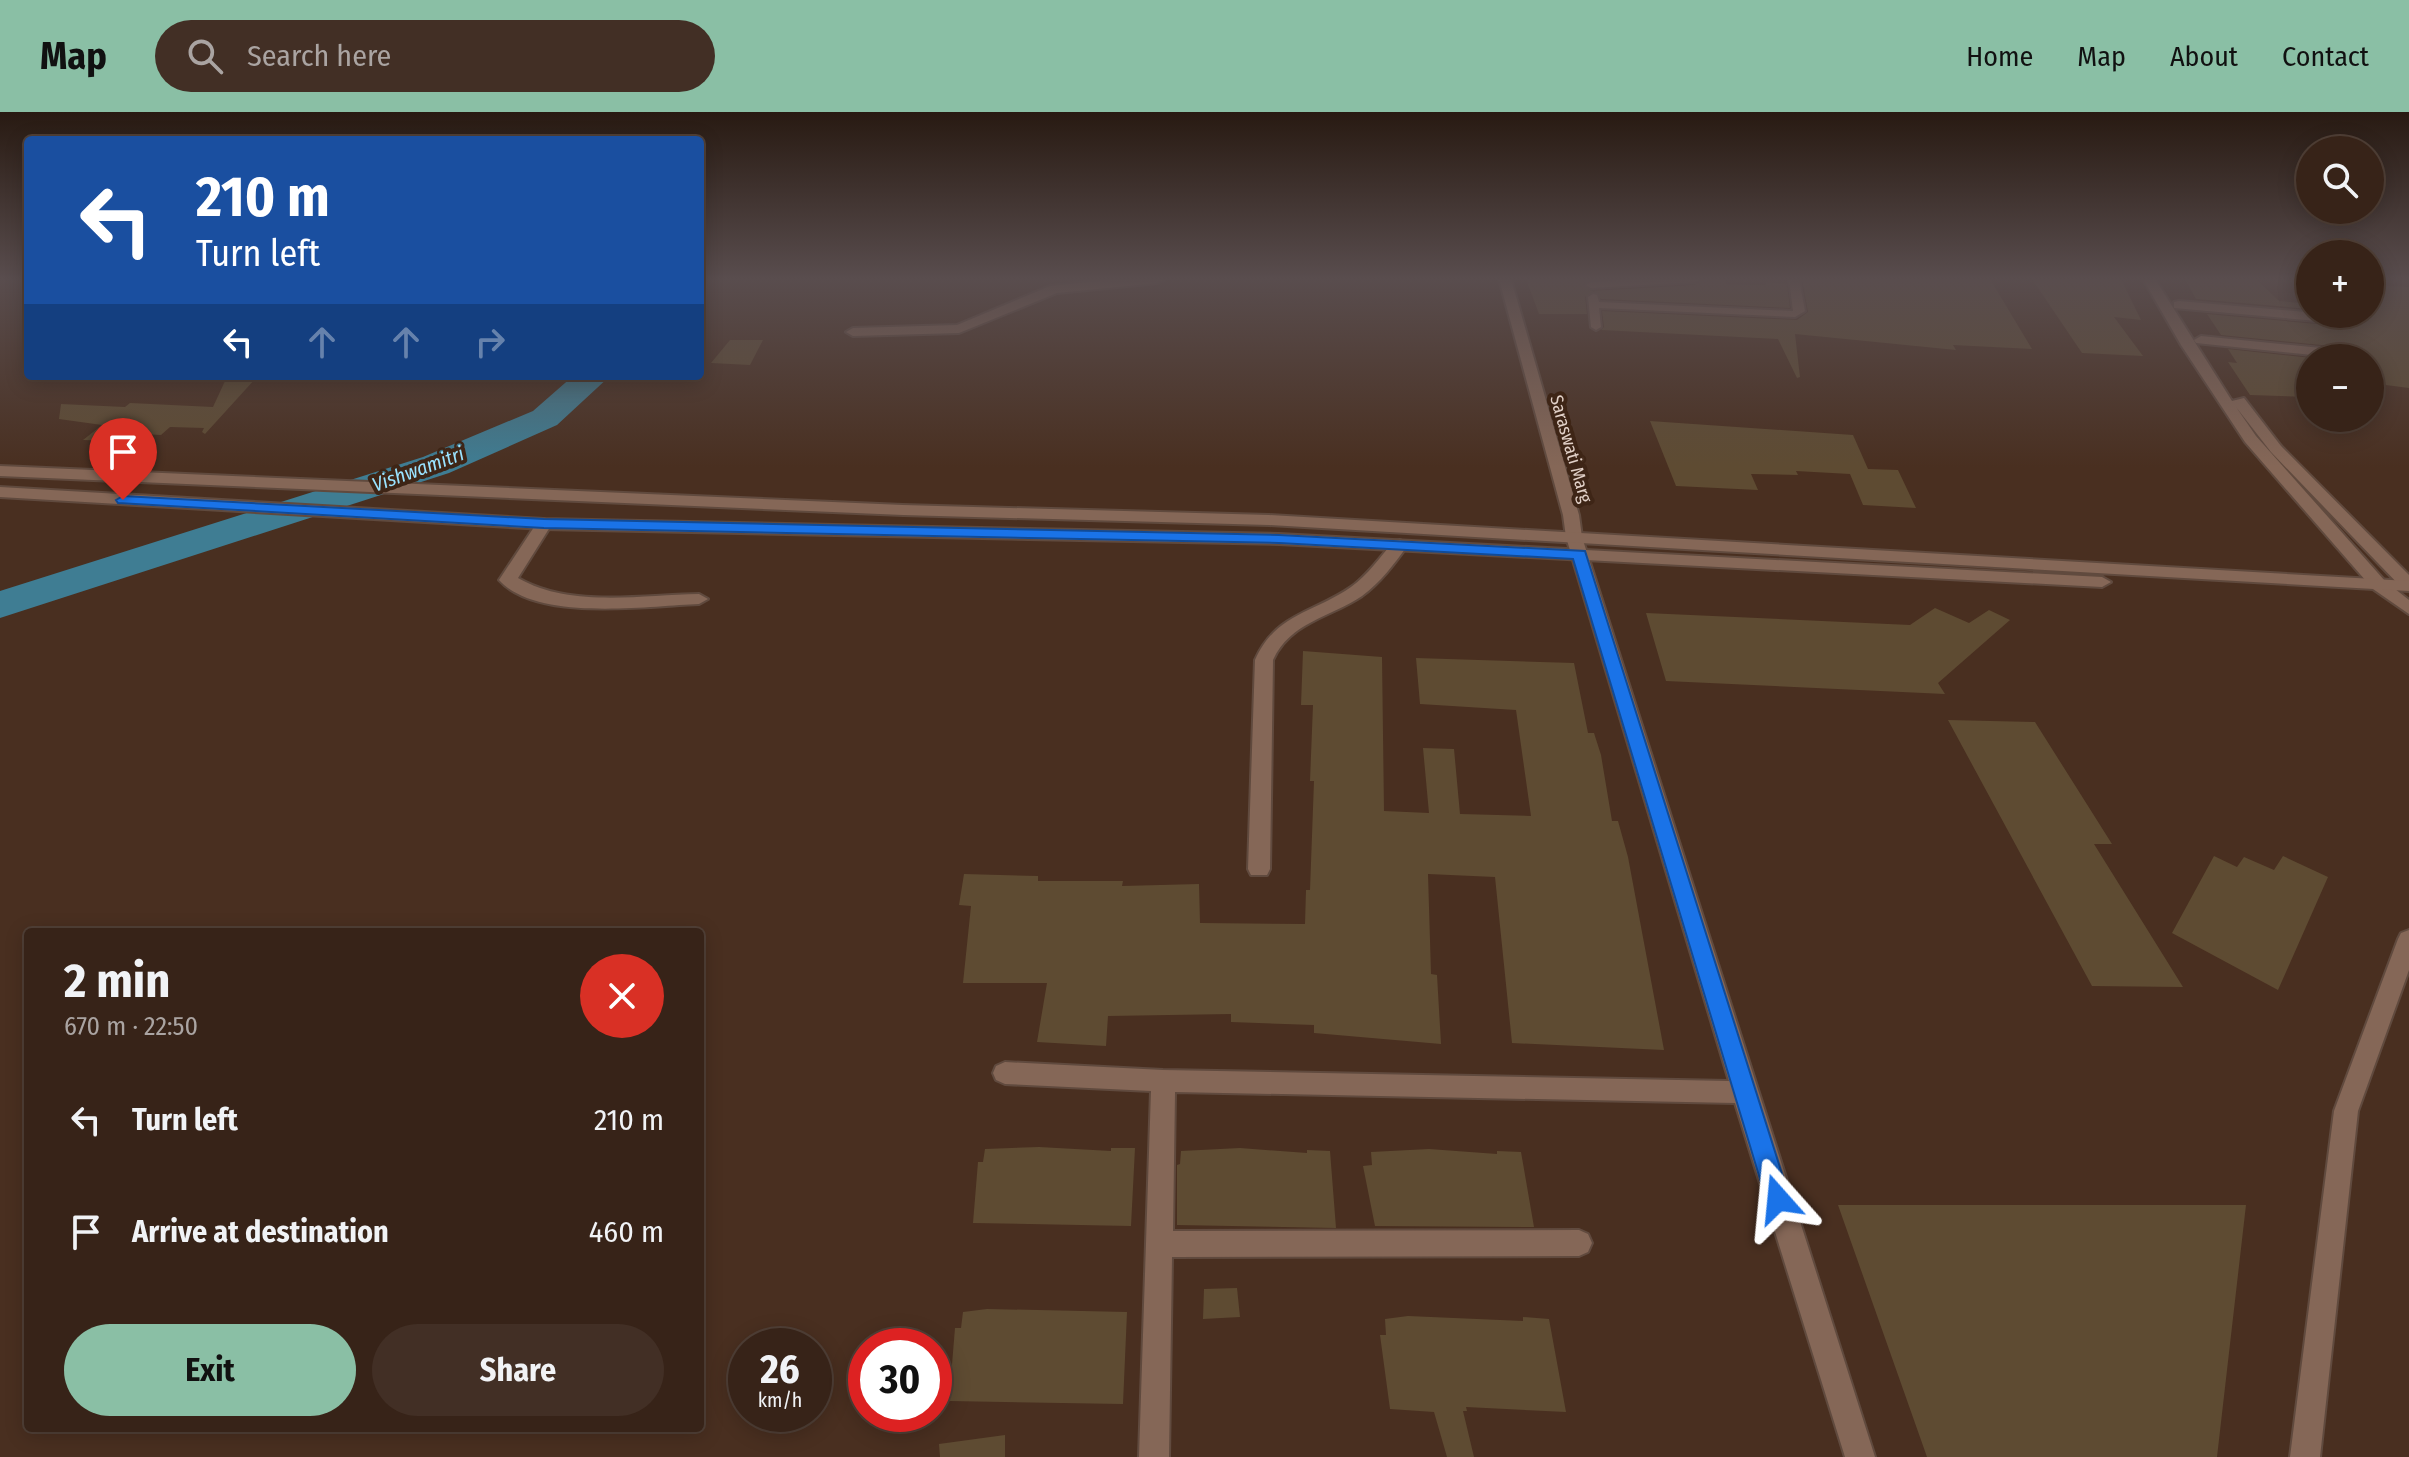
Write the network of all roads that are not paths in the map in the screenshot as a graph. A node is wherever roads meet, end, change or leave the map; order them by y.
1 (1523, 342) edge
2 (2189, 342) edge
3 (2202, 342) edge
4 (2219, 342) edge
5 (2296, 350) edge
6 (0, 471) edge
7 (62, 474) junction
8 (0, 492) edge
9 (34, 495) junction
10 (544, 524) junction
11 (1400, 545) junction
12 (1577, 546) junction
13 (2409, 585) edge
14 (2393, 593) edge
15 (699, 599) dead end
16 (2409, 609) edge
17 (1259, 869) dead end
18 (2409, 939) edge
19 (1005, 1073) dead end
20 (1163, 1081) junction
21 (1744, 1092) junction
22 (1579, 1243) dead end
23 (1161, 1244) junction
24 (1154, 1457) edge
25 (1860, 1457) edge
26 (2305, 1457) edge

1 - 12 street, Saraswati Marg
2 - 14 street
3 - 13 street
4 - 5 street
6 - 7 street
7 - 9 street
7 - 12 street
8 - 9 street
9 - 10 street
10 - 11 street
10 - 15 street
11 - 12 street
11 - 17 street
12 - 14 street
12 - 21 street, Saraswati Marg
13 - 14 street
14 - 16 street
18 - 26 street
19 - 20 street
20 - 21 street
20 - 23 street
21 - 25 street, Saraswati Marg
22 - 23 street
23 - 24 street

